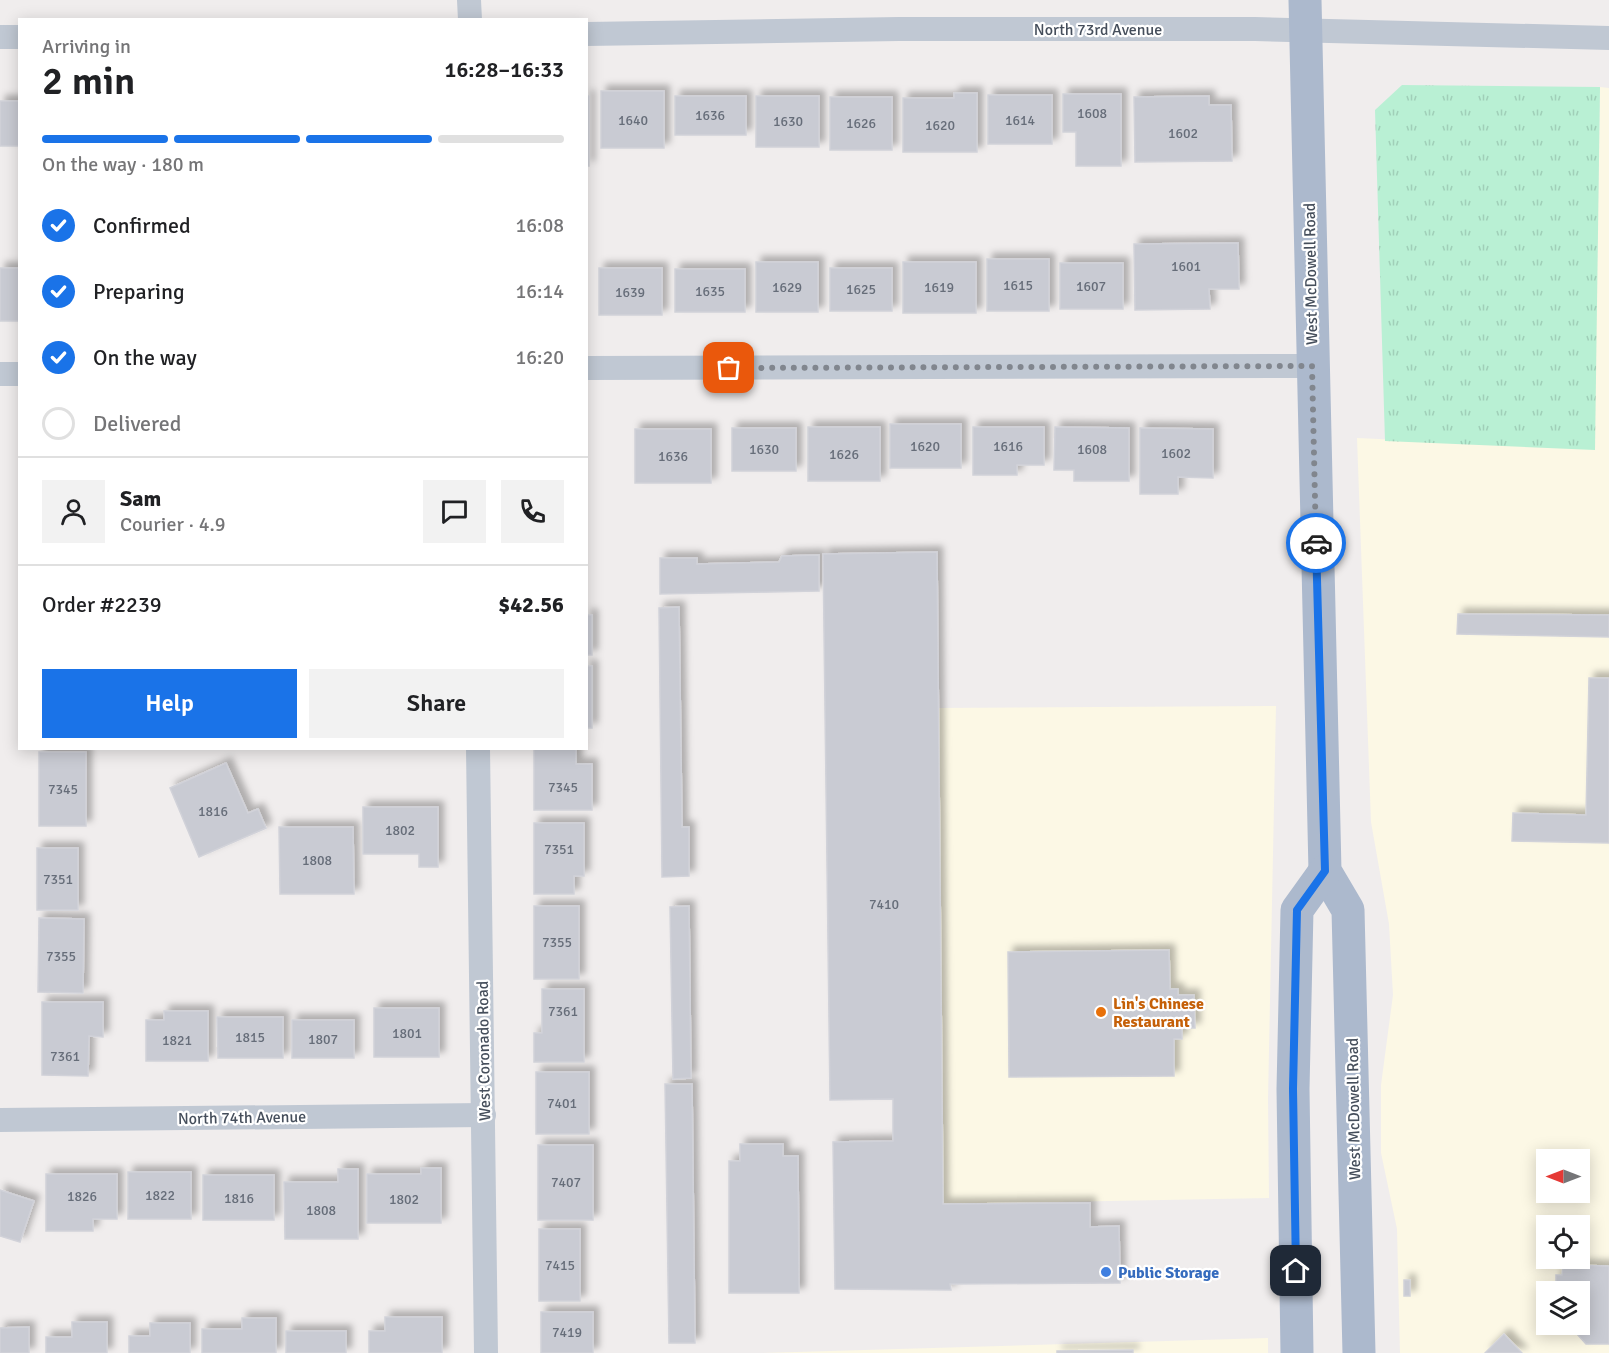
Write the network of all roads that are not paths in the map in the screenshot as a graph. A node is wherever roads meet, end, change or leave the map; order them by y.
1 (469, 0) edge
2 (1305, 15) edge
3 (470, 18) edge
4 (588, 34) edge
5 (0, 37) edge
6 (18, 37) edge
7 (1609, 38) edge
8 (1312, 366) junction
9 (588, 368) edge
10 (0, 374) edge
11 (18, 374) edge
12 (478, 750) edge
13 (1325, 871) junction
14 (484, 1115) junction
15 (0, 1120) edge
16 (486, 1353) edge
17 (1297, 1353) edge
18 (1359, 1353) edge

1 - 3 street
2 - 4 street, North 73rd Avenue
2 - 7 street, North 73rd Avenue
2 - 8 main road, West McDowell Road
5 - 6 street
8 - 9 street
8 - 13 main road, West McDowell Road
10 - 11 street
12 - 14 street, West Coronado Road
13 - 17 main road
13 - 18 main road, West McDowell Road
14 - 15 street, North 74th Avenue
14 - 16 street, West Coronado Road

